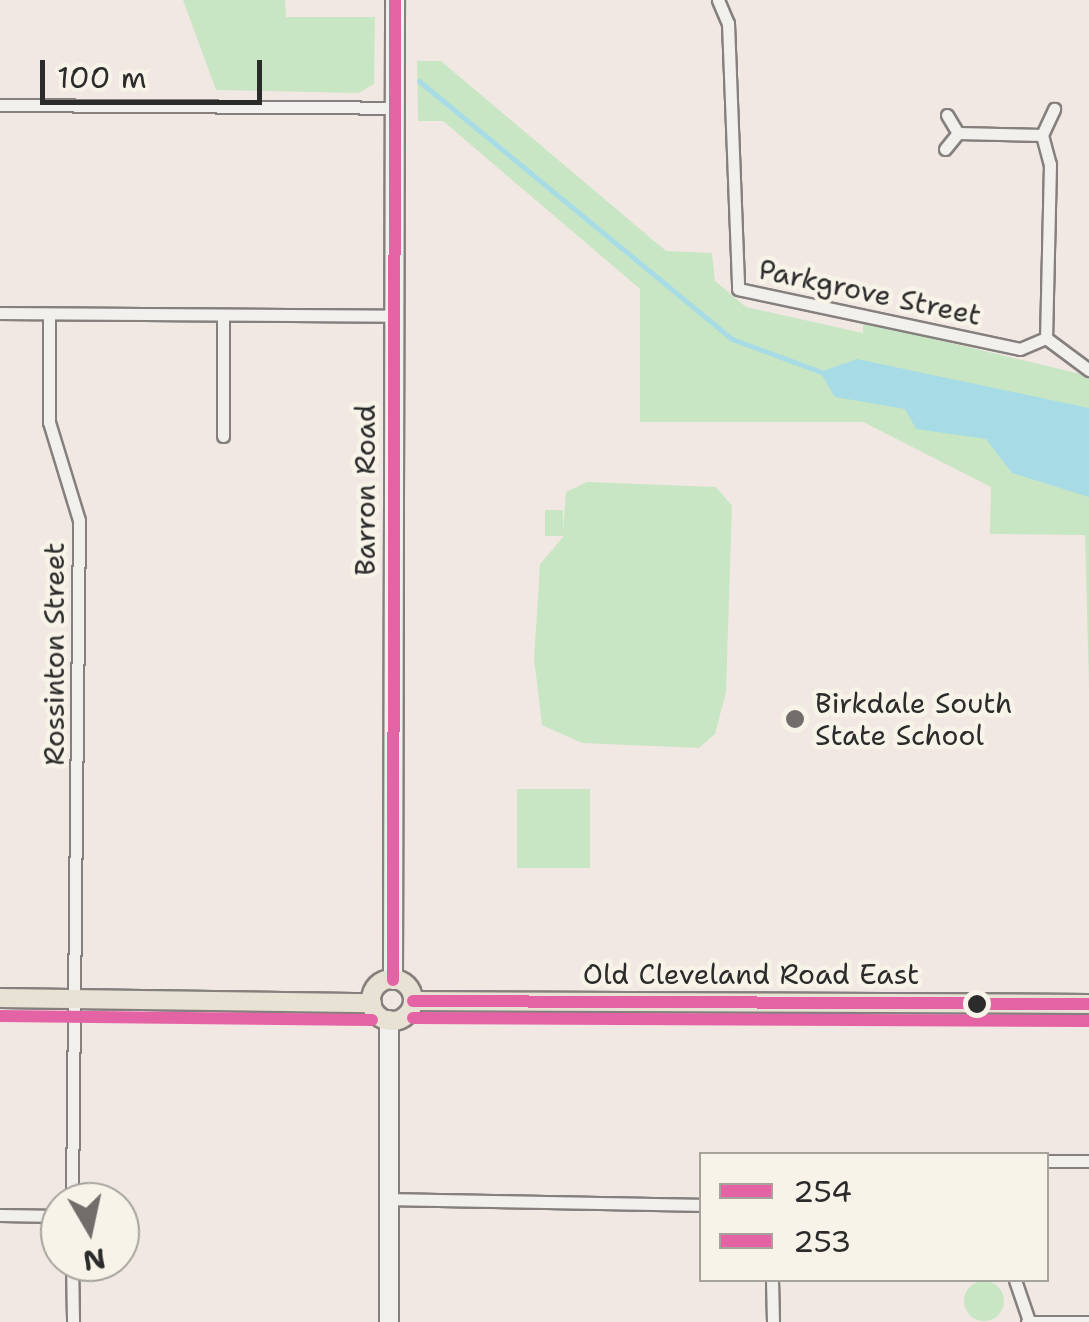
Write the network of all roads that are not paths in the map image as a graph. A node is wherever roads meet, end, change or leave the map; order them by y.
1 (395, 0) edge
2 (718, 0) edge
3 (0, 105) edge
4 (394, 108) junction
5 (1054, 109) dead end
6 (947, 115) dead end
7 (958, 133) junction
8 (1042, 135) junction
9 (945, 149) dead end
10 (0, 314) edge
11 (48, 314) junction
12 (223, 315) junction
13 (393, 316) junction
14 (1046, 338) junction
15 (1089, 370) edge
16 (223, 436) dead end
17 (393, 980) junction
18 (0, 998) edge
19 (78, 999) junction
20 (413, 1000) junction
21 (372, 1003) junction
22 (1089, 1004) edge
23 (390, 1020) junction
24 (1049, 1161) edge
25 (1089, 1161) edge
26 (73, 1182) edge
27 (390, 1199) junction
28 (699, 1205) edge
29 (0, 1215) edge
30 (40, 1216) edge
31 (72, 1282) edge
32 (772, 1282) edge
33 (1017, 1282) edge
34 (1028, 1321) edge
35 (73, 1322) edge
36 (389, 1322) edge
37 (773, 1322) edge
38 (1089, 1322) edge

1 - 4 street, Barron Road
2 - 14 street, Parkgrove Street
3 - 4 street
4 - 13 street, Barron Road
5 - 8 street
6 - 7 street
7 - 8 street
7 - 9 street
8 - 14 street
10 - 11 street
11 - 12 street
11 - 19 street, Rossinton Street
12 - 13 street
12 - 16 street
13 - 17 street, Barron Road
14 - 15 street
17 - 20 main road
17 - 21 main road
18 - 19 main road
19 - 21 main road
19 - 26 street, Rossinton Street
20 - 22 main road, Old Cleveland Road East
20 - 23 main road
21 - 23 main road
23 - 27 street
24 - 25 street
27 - 28 street
27 - 36 street
29 - 30 street
31 - 35 street
32 - 37 street
33 - 34 street
34 - 38 street

